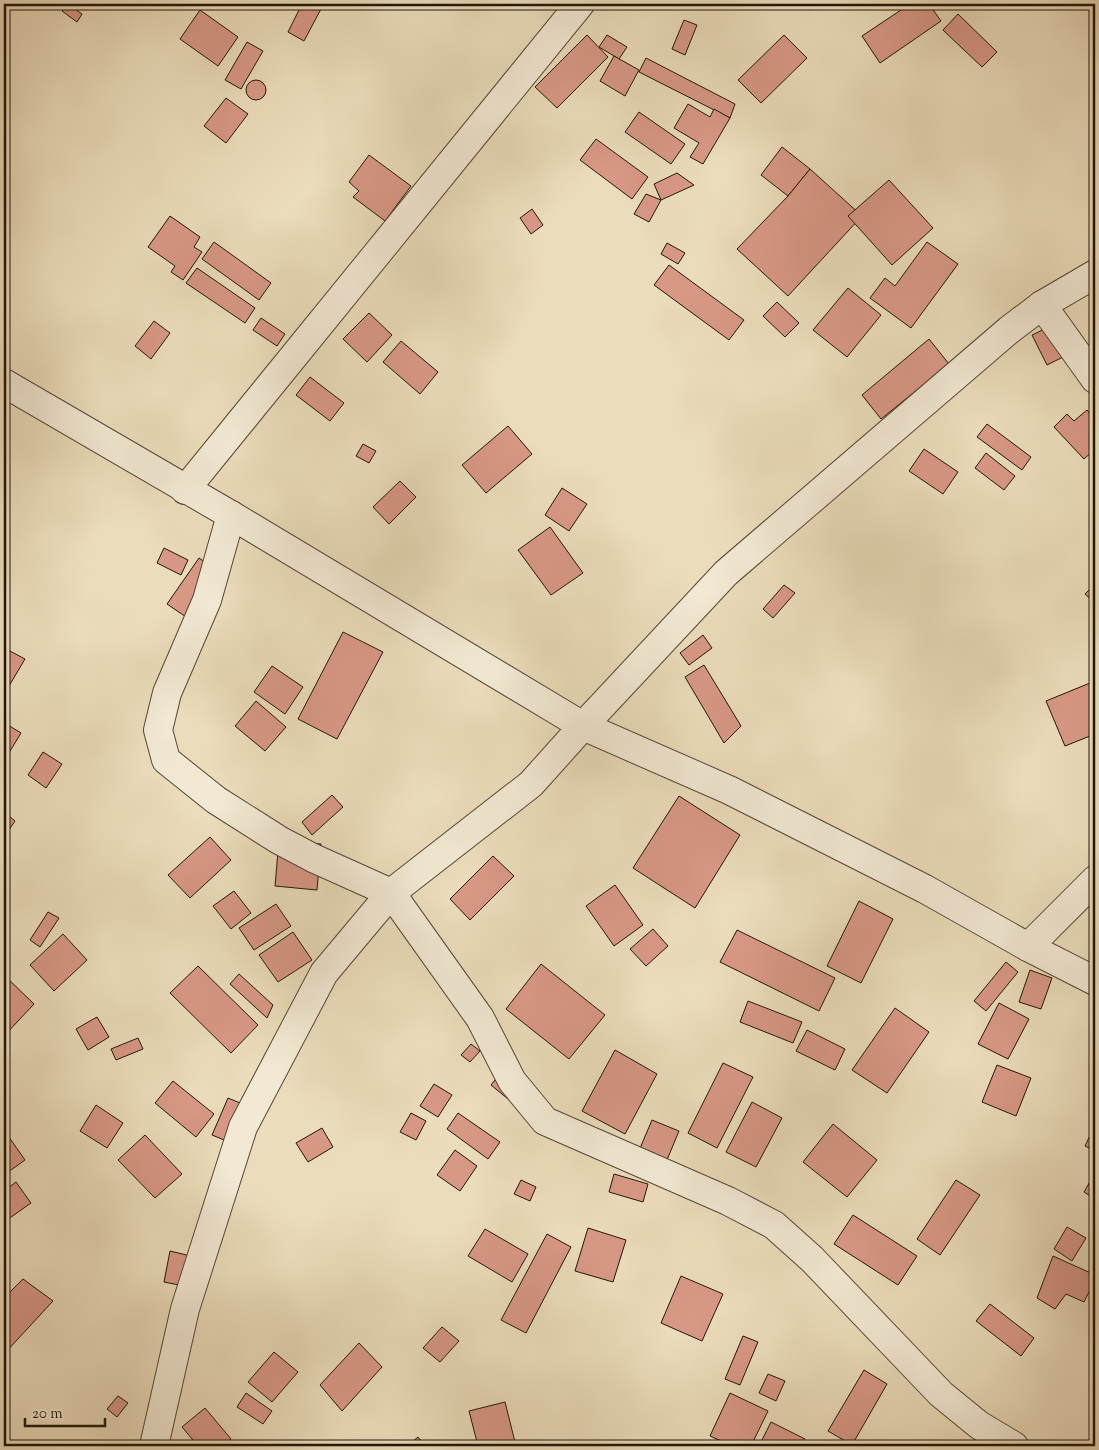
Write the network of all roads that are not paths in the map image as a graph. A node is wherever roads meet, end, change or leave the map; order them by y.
1 (580, 4) edge
2 (1095, 274) edge
3 (1042, 305) junction
4 (1095, 378) edge
5 (4, 383) edge
6 (185, 490) junction
7 (231, 515) junction
8 (583, 726) junction
9 (1095, 880) edge
10 (391, 892) junction
11 (1028, 947) junction
12 (1095, 981) edge
13 (154, 1446) edge
14 (1014, 1446) edge

1 - 6 street
2 - 3 street
3 - 4 street
3 - 8 street
5 - 6 street
6 - 7 street
7 - 8 street
7 - 10 street
8 - 10 street
8 - 11 street
9 - 11 street
10 - 13 street
10 - 14 street
11 - 12 street

